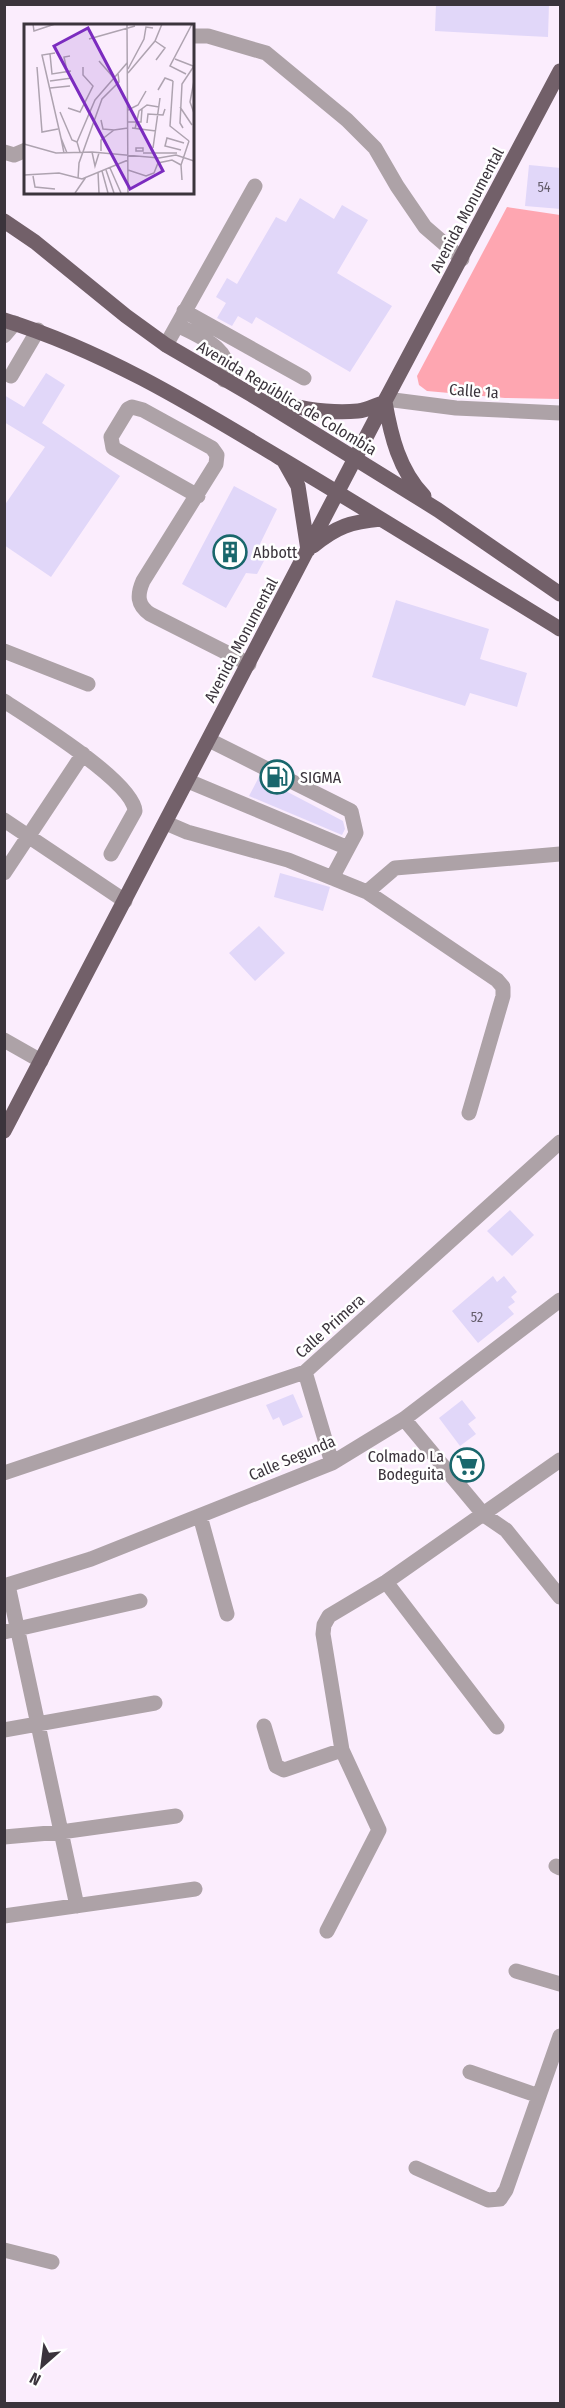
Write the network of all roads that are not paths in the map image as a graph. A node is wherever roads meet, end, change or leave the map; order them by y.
1 (194, 36) edge
2 (561, 71) edge
3 (24, 151) edge
4 (4, 152) edge
5 (255, 186) dead end
6 (4, 221) edge
7 (462, 259) junction
8 (181, 318) junction
9 (10, 322) edge
10 (38, 330) junction
11 (4, 336) edge
12 (166, 345) junction
13 (11, 376) dead end
14 (304, 378) dead end
15 (224, 380) junction
16 (252, 395) junction
17 (385, 400) junction
18 (561, 413) edge
19 (284, 460) junction
20 (356, 461) junction
21 (338, 493) junction
22 (198, 496) junction
23 (438, 510) junction
24 (381, 519) junction
25 (308, 550) junction
26 (561, 594) edge
27 (561, 628) edge
28 (4, 651) edge
29 (249, 664) junction
30 (88, 684) dead end
31 (4, 701) edge
32 (209, 740) junction
33 (83, 754) junction
34 (188, 781) junction
35 (4, 820) edge
36 (165, 823) junction
37 (29, 837) junction
38 (348, 848) junction
39 (111, 854) dead end
40 (561, 854) edge
41 (4, 873) edge
42 (332, 878) junction
43 (367, 891) junction
44 (125, 901) junction
45 (6, 1044) edge
46 (41, 1061) junction
47 (469, 1113) dead end
48 (4, 1131) edge
49 (561, 1142) edge
50 (561, 1300) edge
51 (305, 1372) junction
52 (405, 1419) junction
53 (561, 1460) edge
54 (332, 1463) junction
55 (4, 1473) edge
56 (484, 1515) junction
57 (200, 1516) junction
58 (386, 1582) junction
59 (6, 1586) edge
60 (561, 1597) edge
61 (140, 1601) dead end
62 (227, 1614) dead end
63 (11, 1631) edge
64 (155, 1703) dead end
65 (37, 1723) junction
66 (264, 1725) dead end
67 (498, 1726) dead end
68 (4, 1730) edge
69 (342, 1750) junction
70 (176, 1816) dead end
71 (61, 1832) junction
72 (4, 1837) edge
73 (195, 1889) dead end
74 (77, 1906) junction
75 (4, 1916) edge
76 (327, 1931) dead end
77 (516, 1971) dead end
78 (561, 1984) edge
79 (561, 2036) edge
80 (470, 2072) dead end
81 (539, 2096) junction
82 (416, 2168) dead end
83 (4, 2250) edge
84 (52, 2262) dead end

1 - 7 street
2 - 7 main road, Avenida Monumental
3 - 4 street
5 - 8 street
6 - 12 main road, Avenida República de Colombia
7 - 17 main road, Avenida Monumental
8 - 12 street
8 - 14 street
8 - 15 street
9 - 10 main road
9 - 11 street
10 - 13 street
10 - 19 main road
12 - 15 main road, Avenida República de Colombia
15 - 16 main road, Avenida República de Colombia
16 - 17 main road
16 - 20 main road, Avenida República de Colombia
17 - 18 street, Calle 1a
17 - 20 main road, Avenida Monumental
17 - 23 main road
19 - 21 main road
19 - 25 main road
20 - 21 main road, Avenida Monumental
20 - 23 main road, Avenida República de Colombia
21 - 24 main road
21 - 25 main road, Avenida Monumental
22 - 22 street
22 - 29 street
23 - 26 main road, Avenida República de Colombia
24 - 25 main road
24 - 27 main road
25 - 29 main road, Avenida Monumental
28 - 30 street
29 - 32 main road, Avenida Monumental
31 - 33 street
32 - 34 main road, Avenida Monumental
32 - 38 street
33 - 37 street
33 - 39 street
34 - 36 main road, Avenida Monumental
34 - 38 street
35 - 37 street
36 - 42 street
36 - 44 main road, Avenida Monumental
37 - 41 street
37 - 44 street
38 - 42 street
40 - 43 street
42 - 43 street
43 - 47 street
44 - 46 main road, Avenida Monumental
45 - 46 street
46 - 48 main road, Avenida Monumental
49 - 51 street, Calle Primera
50 - 52 street, Calle Segunda
51 - 54 street
51 - 55 street, Calle Primera
52 - 54 street, Calle Segunda
52 - 56 street
53 - 56 street
54 - 57 street, Calle Segunda
56 - 58 street
56 - 60 street
57 - 59 street, Calle Segunda
57 - 62 street
58 - 67 street
58 - 69 street
59 - 63 street
61 - 63 street
63 - 65 street
64 - 65 street
65 - 68 street
65 - 71 street
66 - 69 street
69 - 76 street
70 - 71 street
71 - 72 street
71 - 74 street
73 - 74 street
74 - 75 street
77 - 78 street
79 - 81 street
80 - 81 street
81 - 82 street
83 - 84 street

